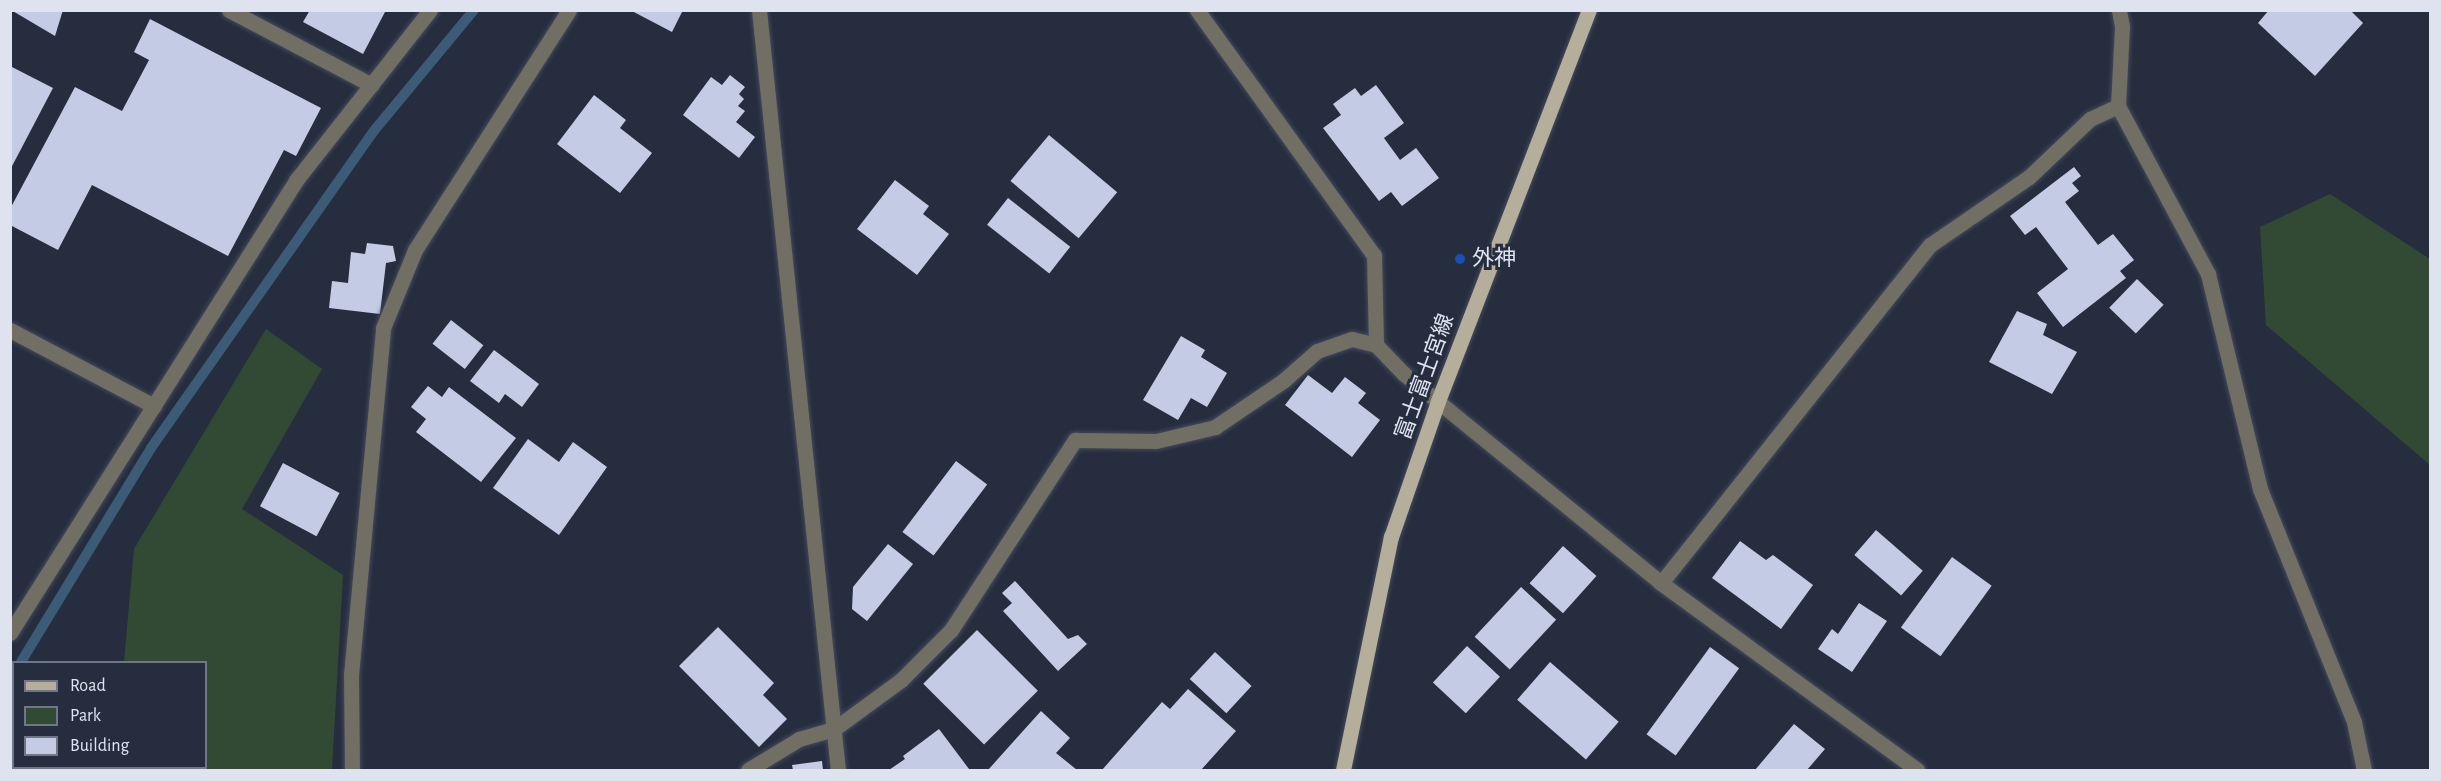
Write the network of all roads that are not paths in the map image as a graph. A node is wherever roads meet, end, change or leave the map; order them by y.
1 (229, 10) edge
2 (430, 10) edge
3 (569, 10) edge
4 (759, 10) edge
5 (1197, 10) edge
6 (1589, 10) edge
7 (2119, 10) edge
8 (372, 85) junction
9 (2118, 106) junction
10 (10, 330) edge
11 (1376, 345) junction
12 (1438, 401) junction
13 (154, 406) junction
14 (1661, 583) junction
15 (10, 633) edge
16 (834, 729) junction
17 (352, 771) edge
18 (748, 771) edge
19 (838, 771) edge
20 (1343, 771) edge
21 (1917, 771) edge
22 (2364, 771) edge

1 - 8 street
2 - 8 street
3 - 17 street
4 - 16 street
5 - 11 street
6 - 12 main road, 富士富士宮線
7 - 9 street
8 - 13 street
9 - 14 street
9 - 22 street
10 - 13 street
11 - 12 street
11 - 16 street
12 - 14 street
12 - 20 main road, 富士富士宮線
13 - 15 street
14 - 21 street
16 - 18 street
16 - 19 street

